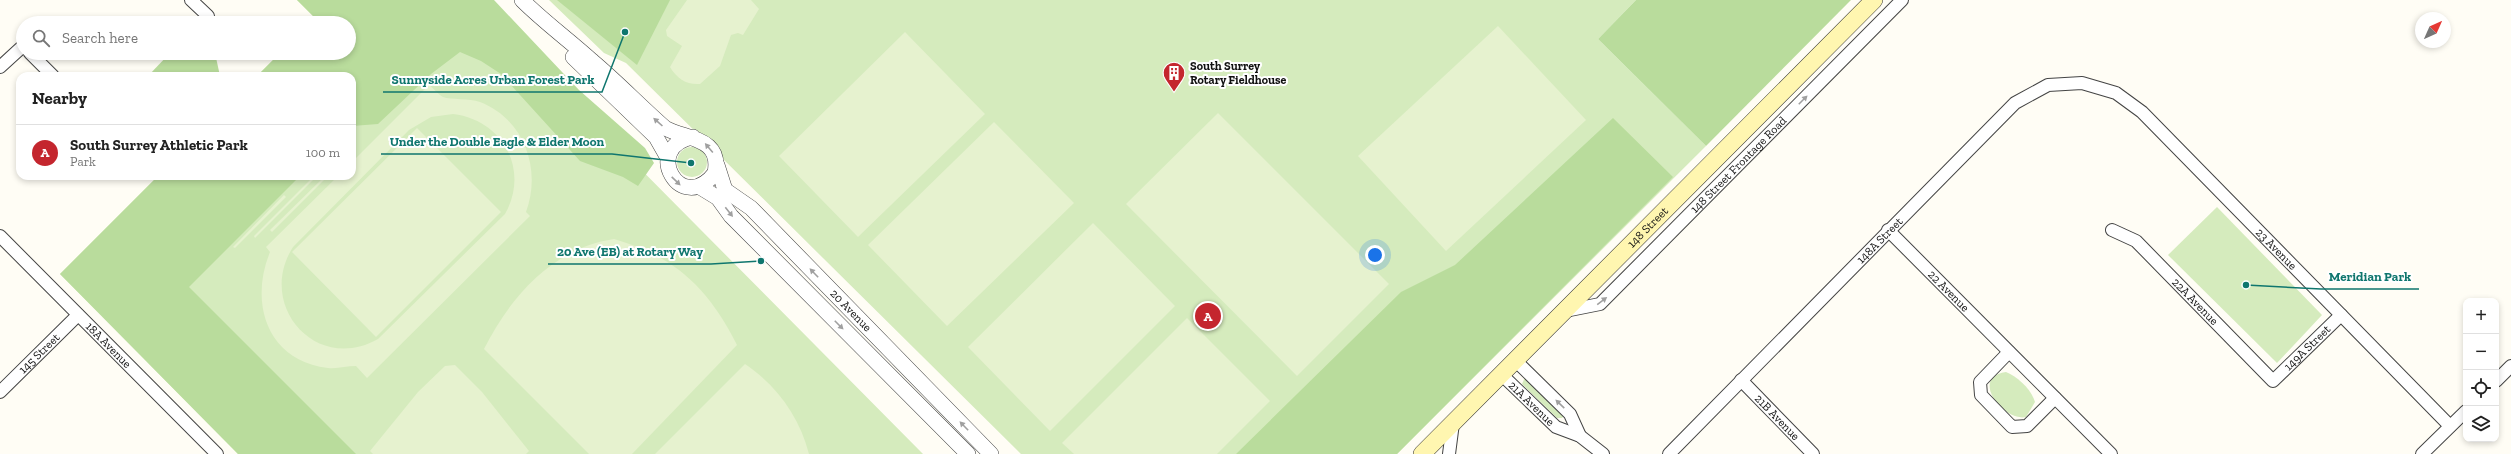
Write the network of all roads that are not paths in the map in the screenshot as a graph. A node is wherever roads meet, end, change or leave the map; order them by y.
1 (191, 0) edge
2 (522, 0) edge
3 (1874, 0) edge
4 (1902, 0) edge
5 (208, 16) dead end
6 (545, 23) junction
7 (16, 55) edge
8 (37, 60) edge
9 (0, 67) edge
10 (49, 72) edge
11 (2116, 93) joint
12 (693, 137) junction
13 (668, 158) junction
14 (717, 165) junction
15 (700, 187) junction
16 (1888, 230) junction
17 (2112, 230) dead end
18 (0, 236) edge
19 (1565, 311) junction
20 (78, 315) junction
21 (2341, 315) junction
22 (2009, 352) junction
23 (1516, 361) junction
24 (2511, 366) edge
25 (1502, 375) junction
26 (2499, 378) edge
27 (1741, 380) junction
28 (2273, 381) joint
29 (0, 392) edge
30 (2055, 398) junction
31 (2463, 414) edge
32 (1453, 423) junction
33 (2450, 426) junction
34 (1580, 436) junction
35 (217, 454) edge
36 (968, 454) edge
37 (991, 454) edge
38 (1422, 454) edge
39 (1449, 454) edge
40 (1603, 454) edge
41 (1668, 454) edge
42 (1813, 454) edge
43 (2112, 454) edge
44 (2422, 454) edge

1 - 5 street
2 - 6 street
3 - 19 main road, 148 Street
19 -> 4 street, 148 Street Frontage Road
12 -> 6 street
6 - 13 street
7 - 9 street
8 - 10 street
11 - 16 street, 148A Street
11 - 21 street, 23 Avenue
12 - 13 street
14 -> 12 street
13 -> 15 street
14 - 15 street
37 -> 14 street, 20 Avenue
15 -> 36 street, 20 Avenue
16 - 22 street, 22 Avenue
16 - 27 street, 148A Street
17 - 28 street, 22A Avenue
18 - 20 street, 18A Avenue
19 - 23 main road, 148 Street
20 - 29 street, 145 Street
20 - 35 street, 18A Avenue
21 - 28 street, 149A Street
21 - 33 street, 23 Avenue
22 - 30 street, 22 Avenue
22 - 30 street
23 - 25 main road, 148 Street
34 -> 23 street
24 - 26 street
25 - 32 main road, 148 Street
25 - 34 street, 21A Avenue
27 - 41 street, 148A Street
27 - 42 street, 21B Avenue
30 - 43 street, 22 Avenue
31 - 33 street
32 - 38 main road, 148 Street
32 - 39 street
33 - 44 street
34 - 40 street, 21A Avenue

